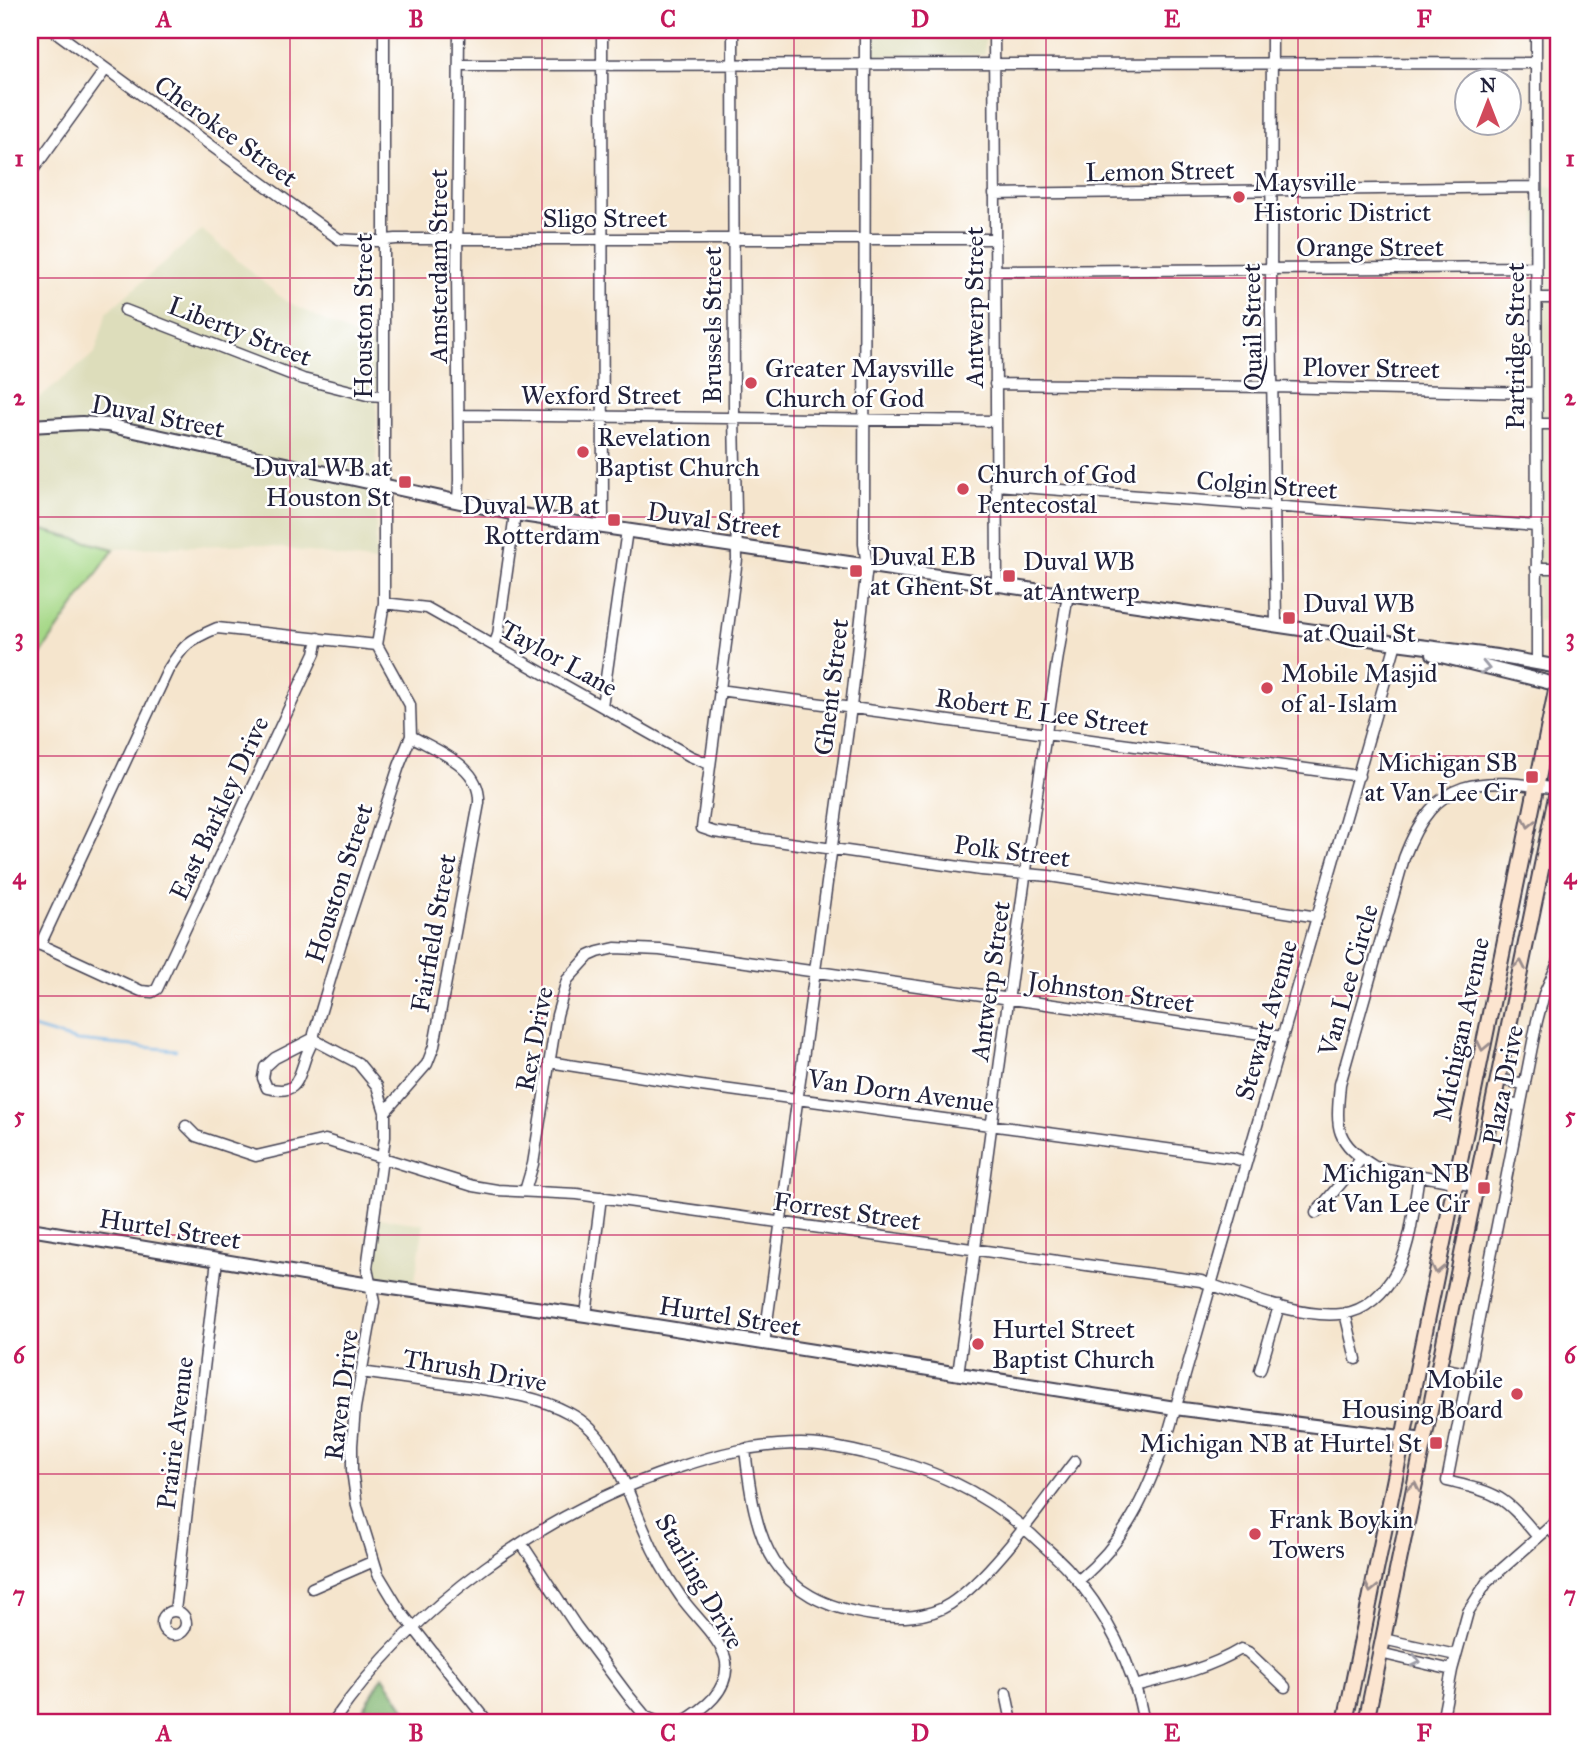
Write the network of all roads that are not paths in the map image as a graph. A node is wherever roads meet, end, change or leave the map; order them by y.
1 (53, 30) edge
2 (384, 30) edge
3 (459, 30) edge
4 (603, 30) edge
5 (733, 30) edge
6 (865, 30) edge
7 (993, 30) edge
8 (1272, 30) edge
9 (1536, 30) edge
10 (1272, 63) junction
11 (1535, 63) junction
12 (865, 64) junction
13 (994, 64) junction
14 (459, 65) junction
15 (603, 65) junction
16 (733, 66) junction
17 (105, 70) junction
18 (30, 174) edge
19 (1536, 187) junction
20 (1272, 191) junction
21 (995, 194) junction
22 (603, 239) junction
23 (458, 240) junction
24 (733, 240) junction
25 (864, 240) junction
26 (995, 240) junction
27 (384, 241) junction
28 (1536, 267) junction
29 (1272, 269) junction
30 (995, 271) junction
31 (1536, 298) junction
32 (1559, 298) edge
33 (125, 310) dead end
34 (995, 384) junction
35 (1273, 387) junction
36 (1536, 393) junction
37 (383, 396) junction
38 (459, 415) junction
39 (604, 416) junction
40 (734, 417) junction
41 (865, 419) junction
42 (996, 421) junction
43 (1535, 424) junction
44 (1559, 424) edge
45 (30, 426) edge
46 (996, 485) junction
47 (384, 486) junction
48 (457, 502) junction
49 (1275, 507) junction
50 (515, 514) junction
51 (1535, 526) junction
52 (603, 527) junction
53 (626, 530) junction
54 (736, 546) junction
55 (867, 566) junction
56 (1536, 568) junction
57 (1559, 568) edge
58 (997, 584) junction
59 (1068, 594) junction
60 (384, 603) junction
61 (1276, 624) junction
62 (318, 638) junction
63 (1396, 643) junction
64 (377, 645) junction
65 (494, 645) junction
66 (1537, 663) junction
67 (1559, 667) edge
68 (1559, 682) edge
69 (719, 690) junction
70 (603, 706) junction
71 (851, 707) junction
72 (1045, 733) junction
73 (411, 736) junction
74 (709, 764) junction
75 (1359, 776) junction
76 (1537, 786) junction
77 (1559, 786) edge
78 (702, 827) joint
79 (832, 848) junction
80 (1027, 874) junction
81 (1318, 917) junction
82 (30, 940) edge
83 (40, 945) junction
84 (726, 960) joint
85 (1559, 961) edge
86 (814, 972) junction
87 (1008, 999) junction
88 (1283, 1037) junction
89 (314, 1038) junction
90 (549, 1062) junction
91 (1497, 1079) junction
92 (1525, 1084) junction
93 (797, 1099) junction
94 (1493, 1100) junction
95 (1520, 1106) junction
96 (385, 1112) junction
97 (992, 1125) junction
98 (186, 1126) dead end
99 (382, 1156) junction
100 (1362, 1158) junction
101 (1246, 1162) junction
102 (1419, 1175) junction
103 (1454, 1182) junction
104 (1475, 1186) junction
105 (525, 1191) junction
106 (601, 1197) junction
107 (1316, 1213) dead end
108 (780, 1222) junction
109 (30, 1228) edge
110 (975, 1250) junction
111 (217, 1260) junction
112 (1211, 1284) junction
113 (370, 1285) junction
114 (1279, 1306) junction
115 (1345, 1312) junction
116 (586, 1315) junction
117 (764, 1344) junction
118 (1356, 1359) dead end
119 (1438, 1368) junction
120 (1260, 1370) dead end
121 (361, 1372) junction
122 (1467, 1373) junction
123 (958, 1374) junction
124 (1175, 1408) junction
125 (1403, 1436) junction
126 (1424, 1440) junction
127 (745, 1449) junction
128 (1075, 1461) dead end
129 (625, 1487) junction
130 (1559, 1519) edge
131 (1023, 1527) junction
132 (1549, 1528) junction
133 (1538, 1537) junction
134 (1559, 1539) edge
135 (522, 1544) junction
136 (374, 1562) junction
137 (1078, 1581) junction
138 (312, 1588) dead end
139 (175, 1611) dead end
140 (414, 1629) junction
141 (1382, 1646) junction
142 (1456, 1655) junction
143 (1452, 1670) junction
144 (1134, 1686) junction
145 (1286, 1687) dead end
146 (1006, 1693) dead end
147 (334, 1722) edge
148 (488, 1722) edge
149 (659, 1722) edge
150 (682, 1722) edge
151 (1012, 1722) edge
152 (1144, 1722) edge
153 (1345, 1722) edge
154 (1366, 1722) edge
155 (1442, 1722) edge

1 - 17 street, Cherokee Street
2 - 27 street, Houston Street
3 - 14 street, Amsterdam Street
4 - 15 street
5 - 16 street, Brussels Street
6 - 12 street, Ghent Street
7 - 13 street, Antwerp Street
8 - 10 street, Quail Street
9 - 11 street, Partridge Street
10 - 11 street
10 - 13 street
10 - 20 street, Quail Street
11 - 19 street, Partridge Street
12 - 13 street
12 - 16 street
12 - 25 street, Ghent Street
13 - 21 street, Antwerp Street
14 - 15 street
14 - 23 street, Amsterdam Street
15 - 16 street
15 - 22 street
16 - 24 street, Brussels Street
17 - 18 street
17 - 27 street, Cherokee Street
19 - 20 street, Lemon Street
19 - 28 street, Partridge Street
20 - 21 street, Lemon Street
20 - 29 street, Quail Street
21 - 26 street, Antwerp Street
22 - 23 street, Sligo Street
22 - 24 street, Sligo Street
22 - 39 street
23 - 27 street, Sligo Street
23 - 38 street, Amsterdam Street
24 - 25 street, Sligo Street
24 - 40 street, Brussels Street
25 - 26 street, Sligo Street
25 - 41 street, Ghent Street
26 - 30 street, Antwerp Street
27 - 37 street, Houston Street
28 - 29 street, Orange Street
28 - 31 street, Partridge Street
29 - 30 street, Orange Street
29 - 35 street, Quail Street
30 - 34 street, Antwerp Street
31 - 32 street
31 - 36 street, Partridge Street
33 - 37 street, Liberty Street
34 - 35 street, Plover Street
34 - 42 street, Antwerp Street
35 - 36 street, Plover Street
35 - 49 street, Quail Street
36 - 43 street, Partridge Street
37 - 47 street, Houston Street
38 - 39 street, Wexford Street
38 - 48 street, Amsterdam Street
39 - 40 street, Wexford Street
39 - 52 street
40 - 41 street, Wexford Street
40 - 54 street, Brussels Street
41 - 42 street, Wexford Street
41 - 55 street, Ghent Street
42 - 46 street, Antwerp Street
43 - 44 street
43 - 51 street, Partridge Street
45 - 47 street, Duval Street
46 - 49 street, Colgin Street
46 - 58 street, Antwerp Street
47 - 48 street, Duval Street
47 - 60 street, Houston Street
48 - 50 street, Duval Street
49 - 51 street, Colgin Street
49 - 61 street, Quail Street
50 - 52 street, Duval Street
50 - 65 street
51 - 56 street, Partridge Street
52 - 53 street, Duval Street
53 - 54 street, Duval Street
53 - 70 street
54 - 55 street, Duval Street
54 - 69 street, Brussels Street
55 - 58 street, Duval Street
55 - 71 street, Ghent Street
56 - 57 street
56 - 66 street, Partridge Street
58 - 59 street, Duval Street
59 - 61 street, Duval Street
59 - 72 street, Antwerp Street
60 - 64 street, Houston Street
60 - 65 street, Taylor Lane
61 - 63 street, Duval Street
62 - 64 street
62 - 83 street
62 - 83 street, East Barkley Drive
63 - 66 street, Duval Street
63 -> 68 street, Duval Street
63 - 75 street, Stewart Avenue
64 - 73 street, Houston Street
65 - 70 street, Taylor Lane
66 - 67 street, Duval Street
68 - 76 main road, Michigan Avenue
69 - 71 street, Robert E Lee Street
69 - 74 street, Brussels Street
70 - 74 street, Taylor Lane
71 - 72 street, Robert E Lee Street
71 - 79 street, Ghent Street
72 - 75 street, Robert E Lee Street
72 - 80 street, Antwerp Street
73 - 89 street, Houston Street
73 - 96 street, Fairfield Street
74 - 78 street, Brussels Street
75 - 81 street, Stewart Avenue
76 - 77 street, Van Lee Circle
76 - 100 street, Van Lee Circle
76 -> 103 main road, Michigan Avenue
91 -> 77 main road, Michigan Avenue
78 - 79 street, Polk Street
79 - 80 street, Polk Street
79 - 86 street, Ghent Street
80 - 81 street, Polk Street
80 - 87 street, Antwerp Street
81 - 88 street, Stewart Avenue
82 - 83 street
84 - 86 street, Johnston Street
84 - 90 street, Rex Drive
85 - 92 street, Plaza Drive
86 - 87 street, Johnston Street
86 - 93 street, Ghent Street
87 - 88 street, Johnston Street
87 - 97 street, Antwerp Street
88 - 101 street, Stewart Avenue
89 - 89 street, Houston Street
89 - 96 street
90 - 93 street, Van Dorn Avenue
90 - 105 street, Rex Drive
91 - 92 street
91 - 94 main road, Michigan Avenue
92 - 95 street, Plaza Drive
93 - 97 street, Van Dorn Avenue
93 - 108 street, Ghent Street
94 - 95 street
94 - 104 main road, Michigan Avenue
95 - 122 street, Plaza Drive
96 - 99 street
97 - 101 street, Van Dorn Avenue
97 - 110 street, Antwerp Street
98 - 99 street, Forrest Street
99 - 105 street, Forrest Street
99 - 113 street
100 - 102 street, Van Lee Circle
100 - 107 street
101 - 112 street, Stewart Avenue
102 - 103 street, Van Lee Circle
102 - 115 street, Forrest Street
103 - 104 street, Van Lee Circle
103 -> 125 main road, Michigan Avenue
104 - 119 main road, Michigan Avenue
105 - 106 street, Forrest Street
106 - 108 street, Forrest Street
106 - 116 street
108 - 110 street, Forrest Street
108 - 117 street, Ghent Street
109 - 111 street, Hurtel Street
110 - 112 street, Forrest Street
110 - 123 street, Antwerp Street
111 - 113 street, Hurtel Street
111 - 139 street, Prairie Avenue
112 - 114 street, Forrest Street
112 - 124 street, Stewart Avenue
113 - 116 street, Hurtel Street
113 - 121 street, Raven Drive
114 - 115 street, Forrest Street
114 - 120 street
115 - 118 street
116 - 117 street, Hurtel Street
117 - 123 street, Hurtel Street
119 - 122 street
119 - 126 main road, Michigan Avenue
121 - 129 street, Thrush Drive
121 - 136 street, Raven Drive
122 - 133 street, Plaza Drive
123 - 124 street, Hurtel Street
124 - 125 street, Hurtel Street
124 - 137 street, Stewart Avenue
125 - 126 street, Hurtel Street
125 -> 153 main road, Michigan Avenue
141 -> 126 main road, Michigan Avenue
127 - 129 street
127 - 131 street
127 - 131 street
128 - 131 street
129 - 135 street
129 - 150 street, Starling Drive
130 - 132 street
131 - 137 street
132 - 133 street
132 - 134 street
133 - 142 street
135 - 140 street
135 - 149 street
136 - 138 street
136 - 140 street, Raven Drive
137 - 144 street
140 - 147 street
140 - 148 street, Raven Drive
141 - 142 street
141 -> 143 street
141 - 154 main road, Michigan Avenue
142 - 143 street
143 - 155 street
144 - 145 street
144 - 152 street
146 - 151 street

